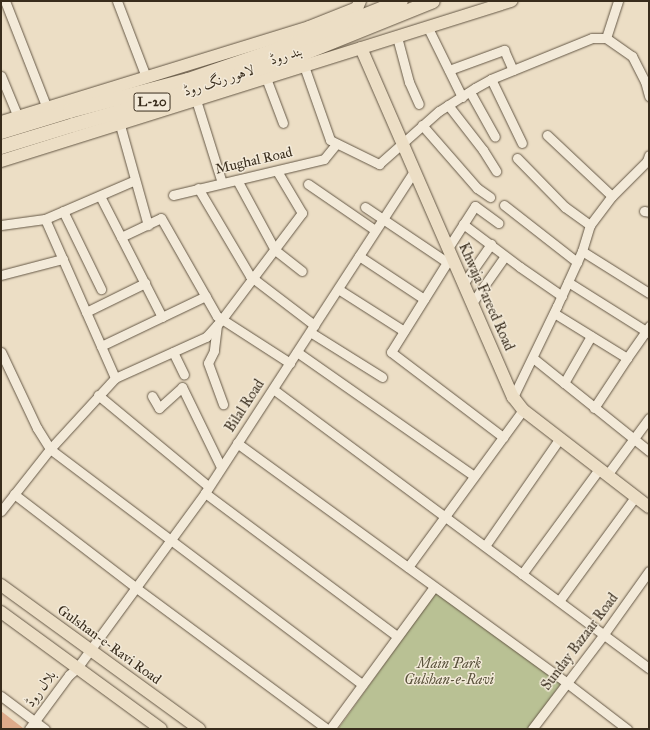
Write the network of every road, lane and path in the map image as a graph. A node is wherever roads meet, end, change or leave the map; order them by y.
1 (5, 1) edge
2 (117, 1) edge
3 (360, 1) edge
4 (401, 1) edge
5 (433, 1) edge
6 (511, 1) edge
7 (618, 1) edge
8 (428, 28) junction
9 (397, 37) junction
10 (606, 38) junction
11 (361, 48) junction
12 (301, 54) junction
13 (448, 70) junction
14 (513, 70) junction
15 (1, 76) edge
16 (146, 77) junction
17 (266, 78) junction
18 (491, 79) junction
19 (470, 92) junction
20 (649, 96) edge
21 (462, 97) junction
22 (196, 100) junction
23 (419, 104) dead end
24 (448, 105) junction
25 (47, 108) junction
26 (18, 117) junction
27 (1, 122) edge
28 (283, 123) dead end
29 (120, 125) junction
30 (422, 125) junction
31 (1, 132) edge
32 (547, 135) dead end
33 (495, 137) dead end
34 (522, 143) dead end
35 (336, 144) junction
36 (402, 144) junction
37 (1, 147) edge
38 (516, 158) dead end
39 (648, 159) edge
40 (1, 161) edge
41 (277, 171) junction
42 (414, 171) junction
43 (496, 171) dead end
44 (136, 180) junction
45 (237, 180) junction
46 (222, 183) junction
47 (308, 184) dead end
48 (198, 188) junction
49 (173, 195) dead end
50 (100, 196) junction
51 (612, 196) junction
52 (490, 197) dead end
53 (504, 205) dead end
54 (365, 207) dead end
55 (63, 211) junction
56 (45, 219) junction
57 (383, 219) junction
58 (498, 223) dead end
59 (463, 224) junction
60 (1, 225) edge
61 (148, 225) junction
62 (590, 225) junction
63 (376, 230) junction
64 (121, 237) junction
65 (491, 244) junction
66 (275, 250) junction
67 (582, 251) junction
68 (448, 255) junction
69 (359, 256) junction
70 (505, 256) junction
71 (63, 259) junction
72 (577, 262) junction
73 (302, 271) dead end
74 (1, 276) edge
75 (254, 279) junction
76 (568, 282) junction
77 (145, 283) junction
78 (463, 284) junction
79 (101, 289) dead end
80 (338, 289) junction
81 (649, 293) edge
82 (206, 296) junction
83 (562, 296) junction
84 (424, 299) junction
85 (472, 303) junction
86 (86, 312) junction
87 (554, 313) junction
88 (162, 317) junction
89 (220, 322) junction
90 (312, 328) junction
91 (648, 330) edge
92 (404, 331) junction
93 (591, 336) junction
94 (101, 346) junction
95 (1, 352) edge
96 (173, 352) junction
97 (297, 352) junction
98 (533, 358) junction
99 (627, 358) junction
100 (290, 363) junction
101 (184, 375) dead end
102 (382, 377) dead end
103 (115, 378) junction
104 (564, 383) junction
105 (273, 389) junction
106 (98, 395) junction
107 (152, 396) dead end
108 (513, 397) junction
109 (223, 404) dead end
110 (594, 408) junction
111 (523, 410) junction
112 (649, 418) edge
113 (503, 437) junction
114 (560, 438) junction
115 (633, 440) junction
116 (237, 443) junction
117 (50, 449) junction
118 (649, 451) edge
119 (221, 467) junction
120 (603, 472) junction
121 (474, 476) junction
122 (206, 490) junction
123 (14, 494) junction
124 (635, 497) junction
125 (649, 507) edge
126 (1, 511) edge
127 (445, 516) junction
128 (171, 541) junction
129 (485, 546) junction
130 (408, 567) junction
131 (649, 571) edge
132 (522, 574) junction
133 (1, 585) edge
134 (135, 587) junction
135 (434, 587) junction
136 (559, 601) junction
137 (1, 612) edge
138 (604, 634) junction
139 (397, 636) junction
140 (90, 650) junction
141 (648, 663) edge
142 (77, 668) junction
143 (567, 683) junction
144 (362, 684) junction
145 (1, 696) edge
146 (32, 725) edge
147 (45, 729) edge
148 (161, 729) edge
149 (199, 729) edge
150 (329, 729) edge
151 (532, 729) edge
152 (627, 729) edge

1 - 25 street
2 - 16 street
3 - 16 main road, بند روڈ
4 - 12 highway, لاہور رنگ روڈ / L-20
5 - 12 highway, لاہور رنگ روڈ / L-20
6 - 8 main road, بند روڈ
7 - 10 street
8 - 9 main road, بند روڈ
8 - 13 street
9 - 11 main road, بند روڈ
9 - 23 street
10 - 14 street
10 - 20 street
11 - 12 main road, بند روڈ
11 - 36 main road, Khwaja Fareed Road
12 - 17 main road, بند روڈ
12 - 31 highway, لاہور رنگ روڈ / L-20
12 - 35 street
12 - 37 highway, لاہور رنگ روڈ / L-20
13 - 14 street
13 - 21 street
14 - 18 street
15 - 26 street
16 - 25 main road, بند روڈ
17 - 22 main road, بند روڈ
17 - 28 street
18 - 19 street
18 - 34 street
19 - 21 street
19 - 33 street
21 - 24 street
22 - 29 main road, بند روڈ
22 - 46 street
24 - 30 street
24 - 43 street
25 - 26 main road, بند روڈ
26 - 27 main road, بند روڈ
29 - 40 main road, بند روڈ
29 - 44 street
30 - 36 street
30 - 52 street
32 - 51 street
35 - 36 street
35 - 41 street, Mughal Road
36 - 42 main road, Khwaja Fareed Road
38 - 62 street
39 - 51 street
41 - 45 street, Mughal Road
41 - 66 street
42 - 57 street, Bilal Road
42 - 68 main road, Khwaja Fareed Road
44 - 50 street
44 - 61 street
45 - 46 street, Mughal Road
45 - 66 street
46 - 48 street, Mughal Road
47 - 63 street
48 - 49 street, Mughal Road
48 - 75 street
50 - 55 street
50 - 64 street
51 - 62 street
53 - 72 street
54 - 57 street
55 - 56 street
55 - 79 street
56 - 60 street
56 - 71 street
57 - 63 street, Bilal Road
57 - 68 street
58 - 59 street
59 - 65 street
59 - 68 street
61 - 64 street
61 - 82 street
62 - 67 street
63 - 69 street, Bilal Road
64 - 77 street
65 - 70 street
65 - 78 street
66 - 73 street
66 - 75 street
67 - 72 street
67 - 81 street
68 - 78 main road, Khwaja Fareed Road
68 - 84 street
69 - 80 street, Bilal Road
69 - 84 street
70 - 83 street
70 - 85 street
71 - 74 street
71 - 86 street
72 - 76 street
75 - 89 street
75 - 90 street
76 - 83 street
76 - 91 street
77 - 86 street
77 - 88 street
78 - 85 main road, Khwaja Fareed Road
80 - 90 street, Bilal Road
80 - 92 street
82 - 88 street
82 - 89 street
83 - 87 street
84 - 92 street
85 - 108 main road, Khwaja Fareed Road
86 - 94 street
87 - 93 street
87 - 98 street
88 - 94 street
89 - 96 street
89 - 100 street
89 - 109 street
90 - 97 street, Bilal Road
90 - 102 street
91 - 99 street
92 - 113 street
93 - 99 street
93 - 104 street
94 - 103 street
95 - 117 street
96 - 101 street
96 - 103 street
97 - 100 street, Bilal Road
97 - 121 street
98 - 104 street
98 - 108 street
99 - 110 street
100 - 105 street, Bilal Road
103 - 106 street
104 - 110 street
105 - 116 street, Bilal Road
105 - 127 street
106 - 117 street
106 - 122 street
107 - 119 street
108 - 111 main road, Khwaja Fareed Road
110 - 115 street
111 - 113 street
111 - 114 main road, Khwaja Fareed Road
112 - 115 street
113 - 121 street
114 - 120 main road, Khwaja Fareed Road
114 - 129 street
115 - 118 street
115 - 120 street
116 - 119 street, Bilal Road
116 - 130 street
117 - 123 street
117 - 128 street
119 - 122 street, Bilal Road
120 - 124 main road, Khwaja Fareed Road
120 - 132 street
121 - 127 street
122 - 128 street, Bilal Road
122 - 139 street
123 - 126 street
123 - 134 street
124 - 125 main road, Khwaja Fareed Road
124 - 136 street
127 - 129 street
127 - 130 street
128 - 134 street, Bilal Road
128 - 144 street
129 - 132 street
130 - 135 street
131 - 138 street, Sunday Bazaar Road
132 - 136 street
133 - 140 main road, Gulshan-e-Ravi Road
134 - 140 street, Bilal Road
134 - 150 street
135 - 139 street
135 - 143 street
136 - 138 street
137 - 142 main road
138 - 141 street
138 - 143 street, Sunday Bazaar Road
139 - 144 street
140 - 142 street, بلال روڈ
140 - 149 main road, Gulshan-e-Ravi Road
142 - 146 street, بلال روڈ
142 - 148 main road
143 - 151 street, Sunday Bazaar Road
143 - 152 street
144 - 150 street
145 - 146 street
146 - 147 street

